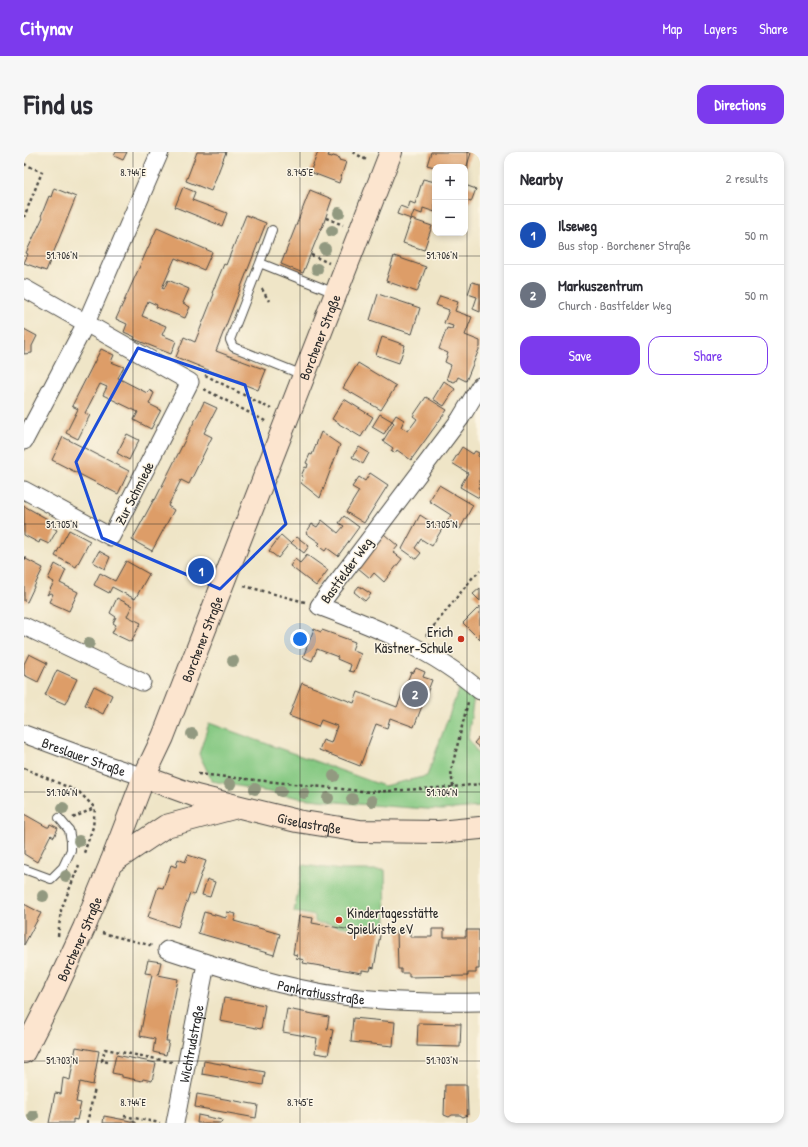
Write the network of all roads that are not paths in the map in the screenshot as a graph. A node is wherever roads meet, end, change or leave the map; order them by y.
1 (160, 152) edge
2 (391, 152) edge
3 (272, 230) dead end
4 (260, 263) junction
5 (24, 288) edge
6 (336, 294) junction
7 (86, 323) junction
8 (304, 375) junction
9 (480, 386) edge
10 (24, 441) edge
11 (24, 490) edge
12 (24, 626) edge
13 (142, 682) dead end
14 (476, 688) edge
15 (24, 734) edge
16 (144, 777) junction
17 (238, 807) junction
18 (61, 820) road end
19 (480, 828) edge
20 (111, 863) junction
21 (24, 869) edge
22 (167, 950) road end
23 (206, 964) junction
24 (480, 1002) edge
25 (24, 1052) edge
26 (175, 1123) edge

1 - 7 street
2 - 6 main road, Borchener Straße
3 - 4 lane
4 - 6 lane
4 - 8 lane
5 - 7 street
6 - 8 main road, Borchener Straße
7 - 10 street
7 - 11 street, Zur Schmiede
8 - 16 main road, Borchener Straße
9 - 14 street, Bastfelder Weg
12 - 13 street
15 - 16 street, Breslauer Straße
16 - 17 main road, Giselastraße
16 - 20 main road, Borchener Straße
17 - 19 main road, Giselastraße
17 - 20 main road
18 - 21 lane
20 - 25 main road, Borchener Straße
22 - 23 street, Pankratiusstraße
23 - 24 street, Pankratiusstraße
23 - 26 street, Wichtrudstraße

